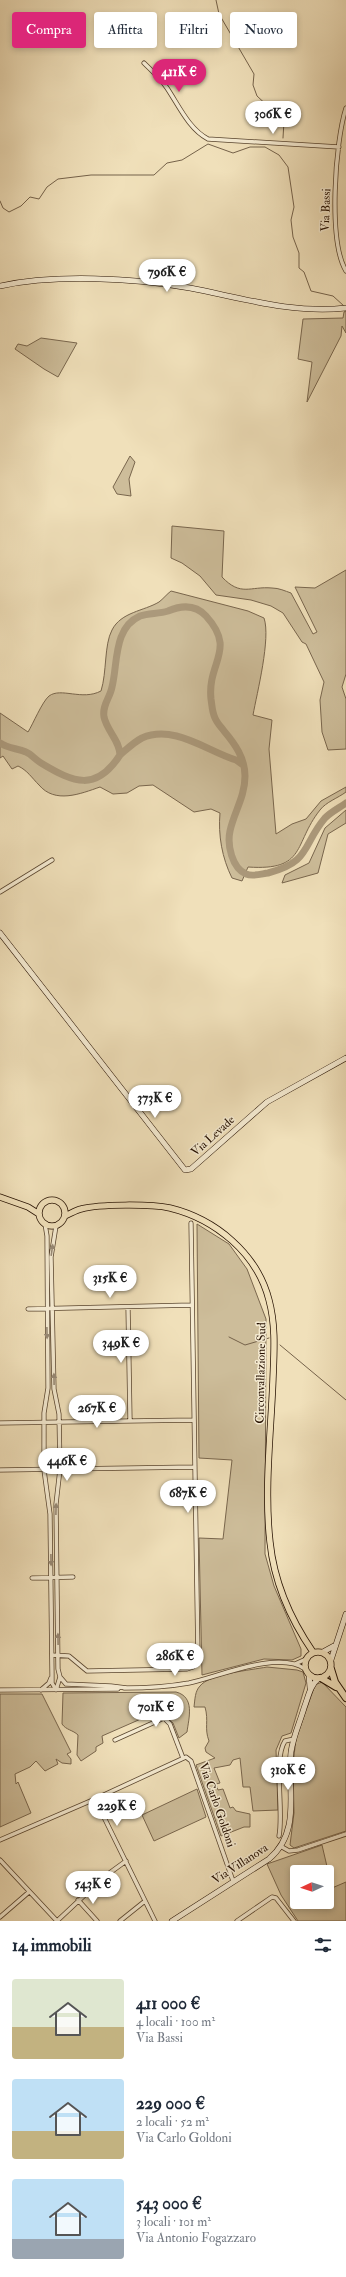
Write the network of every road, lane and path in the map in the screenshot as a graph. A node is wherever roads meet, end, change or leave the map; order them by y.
1 (144, 63) dead end
2 (346, 108) edge
3 (339, 147) junction
4 (346, 272) edge
5 (0, 286) edge
6 (344, 309) edge
7 (52, 860) dead end
8 (0, 892) edge
9 (0, 933) edge
10 (346, 1058) edge
11 (0, 1197) edge
12 (17, 1202) junction
13 (42, 1204) junction
14 (64, 1207) junction
15 (82, 1208) junction
16 (39, 1214) junction
17 (65, 1216) junction
18 (191, 1223) dead end
19 (44, 1224) junction
20 (56, 1226) junction
21 (192, 1306) junction
22 (128, 1307) junction
23 (46, 1308) junction
24 (52, 1308) junction
25 (28, 1309) dead end
26 (130, 1420) junction
27 (194, 1420) junction
28 (43, 1422) junction
29 (59, 1422) junction
30 (0, 1423) edge
31 (195, 1467) junction
32 (60, 1469) junction
33 (0, 1470) edge
34 (44, 1470) junction
35 (73, 1577) dead end
36 (32, 1578) dead end
37 (51, 1578) junction
38 (56, 1578) junction
39 (346, 1614) edge
40 (334, 1645) junction
41 (324, 1652) junction
42 (52, 1655) junction
43 (58, 1655) junction
44 (309, 1655) junction
45 (331, 1660) junction
46 (292, 1664) junction
47 (331, 1668) junction
48 (305, 1669) junction
49 (309, 1674) junction
50 (52, 1675) junction
51 (60, 1677) junction
52 (320, 1678) junction
53 (127, 1688) junction
54 (310, 1688) junction
55 (339, 1689) junction
56 (0, 1690) edge
57 (40, 1690) junction
58 (56, 1690) junction
59 (346, 1698) edge
60 (294, 1739) junction
61 (115, 1740) dead end
62 (183, 1758) junction
63 (95, 1799) junction
64 (346, 1834) edge
65 (279, 1836) dead end
66 (0, 1840) edge
67 (282, 1847) junction
68 (0, 1860) edge
69 (126, 1861) junction
70 (233, 1881) junction
71 (29, 1892) junction
72 (78, 1900) junction
73 (145, 1902) junction
74 (0, 1917) edge
75 (57, 1921) edge
76 (97, 1921) edge
77 (120, 1921) edge
78 (155, 1921) edge
79 (172, 1921) edge
80 (237, 1921) edge
81 (294, 1921) edge

1 - 3 street
2 - 3 street, Via Bassi
3 - 4 street, Via Bassi
5 - 6 street
7 - 8 street
9 - 10 street, Via Levade
11 - 12 main road
12 - 13 main road
12 - 16 main road
13 - 14 main road
13 - 16 main road
14 - 15 main road
14 - 17 main road
15 - 17 main road, Circonvallazione Sud
15 - 44 main road, Circonvallazione Sud
16 - 19 main road
17 - 20 main road
18 - 21 street
19 - 20 main road
19 - 23 street
24 -> 20 street
21 - 22 street
21 - 27 street
22 - 24 street
22 - 26 street
23 - 24 street
23 - 25 street
23 -> 28 street
29 -> 24 street
26 - 27 street
26 - 29 street
27 - 31 street
28 - 29 street
28 - 30 street
28 - 34 street
29 - 32 street
31 - 32 street
31 - 43 street
32 - 34 street
38 -> 32 street
33 - 34 street
34 -> 37 street
35 - 38 street
36 - 37 street
37 - 38 street
37 - 42 street
43 -> 38 street
39 - 40 street
40 - 41 street
40 - 45 street
41 - 44 main road
41 - 45 main road
42 - 43 street
42 - 50 street
43 - 51 street
44 - 46 street
44 - 48 main road
45 - 47 main road
46 - 48 street
46 - 53 street
47 - 52 main road
47 - 55 highway
48 - 49 main road
49 - 52 main road
49 - 54 street
50 - 57 street
50 - 58 street
51 - 53 street
51 - 58 street
52 - 54 street
52 - 55 highway
53 - 58 street
54 - 60 street
55 - 59 highway
56 - 57 street
57 - 58 street
60 - 65 street
60 - 67 street
61 - 62 street
62 - 63 street, Via Carlo Goldoni
62 - 70 street, Via Carlo Goldoni
63 - 66 street, Via Carlo Goldoni
63 - 69 street
64 - 67 street, Via Villanova
67 - 70 street, Via Villanova
68 - 71 street
69 - 72 street
69 - 73 street
70 - 79 street, Via Villanova
71 - 74 street
71 - 75 street
72 - 75 street
72 - 76 street
73 - 77 street
73 - 78 street
80 - 81 street

